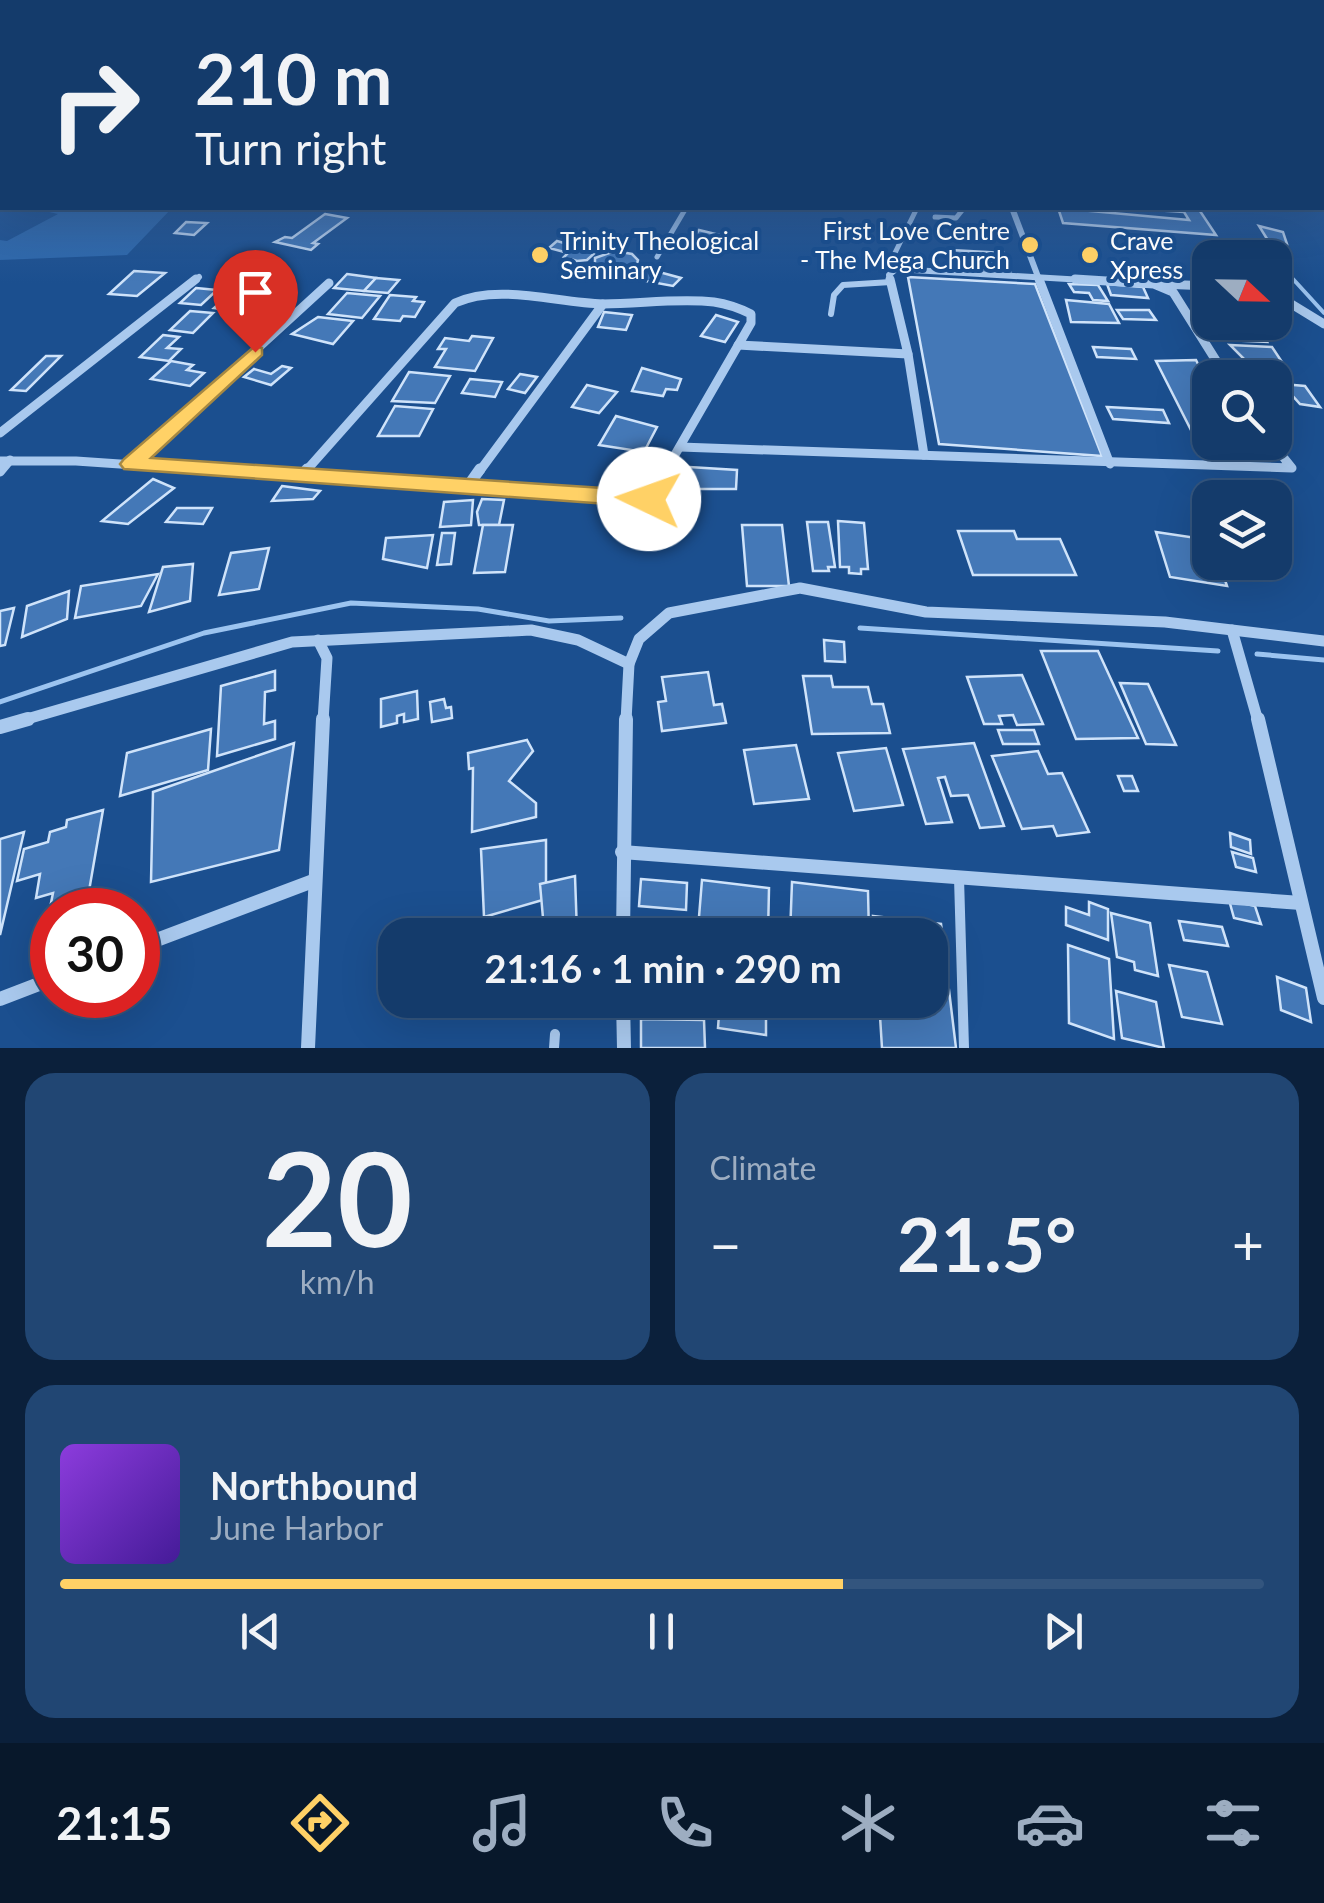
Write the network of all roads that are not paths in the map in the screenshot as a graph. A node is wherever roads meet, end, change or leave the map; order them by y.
1 (685, 210) edge
2 (915, 210) edge
3 (962, 210) edge
4 (1013, 210) edge
5 (936, 217) dead end
6 (657, 257) dead end
7 (896, 269) junction
8 (199, 277) dead end
9 (1039, 278) junction
10 (891, 282) junction
11 (329, 283) dead end
12 (1154, 284) junction
13 (1192, 285) edge
14 (603, 304) junction
15 (1292, 304) edge
16 (831, 314) dead end
17 (1324, 324) edge
18 (738, 345) junction
19 (908, 354) junction
20 (1215, 360) edge
21 (0, 433) edge
22 (680, 447) junction
23 (924, 454) junction
24 (5, 460) edge
25 (1286, 460) edge
26 (131, 464) junction
27 (1110, 464) junction
28 (0, 472) edge
29 (300, 478) junction
30 (468, 486) junction
31 (1232, 630) junction
32 (318, 640) junction
33 (1324, 641) edge
34 (628, 664) junction
35 (0, 727) edge
36 (622, 852) junction
37 (959, 877) junction
38 (313, 881) junction
39 (1301, 902) junction
40 (623, 918) edge
41 (160, 939) edge
42 (1318, 944) edge
43 (30, 987) edge
44 (1324, 998) edge
45 (0, 999) edge
46 (623, 1018) edge
47 (308, 1048) edge
48 (624, 1048) edge
49 (964, 1048) edge

1 - 6 lane
2 - 7 lane
3 - 5 lane
4 - 9 street
7 - 9 street
7 - 10 street
8 - 21 street
9 - 12 street
9 - 27 street
10 - 16 lane
10 - 19 street
11 - 26 street
12 - 13 street
12 - 20 street
14 - 18 street
14 - 29 street
14 - 30 street
15 - 17 street
18 - 19 street
18 - 22 street
19 - 23 street
22 - 23 street
22 - 30 street
23 - 27 street
24 - 26 street
24 - 28 street
25 - 27 street
26 - 29 street
29 - 30 street
31 - 33 street
31 - 34 street
31 - 39 street
32 - 34 street
32 - 35 street
32 - 38 street
34 - 36 street
36 - 37 street
36 - 40 street
37 - 39 street
37 - 49 lane
38 - 41 street
38 - 47 street
39 - 42 street
42 - 44 street
43 - 45 street
46 - 48 street

